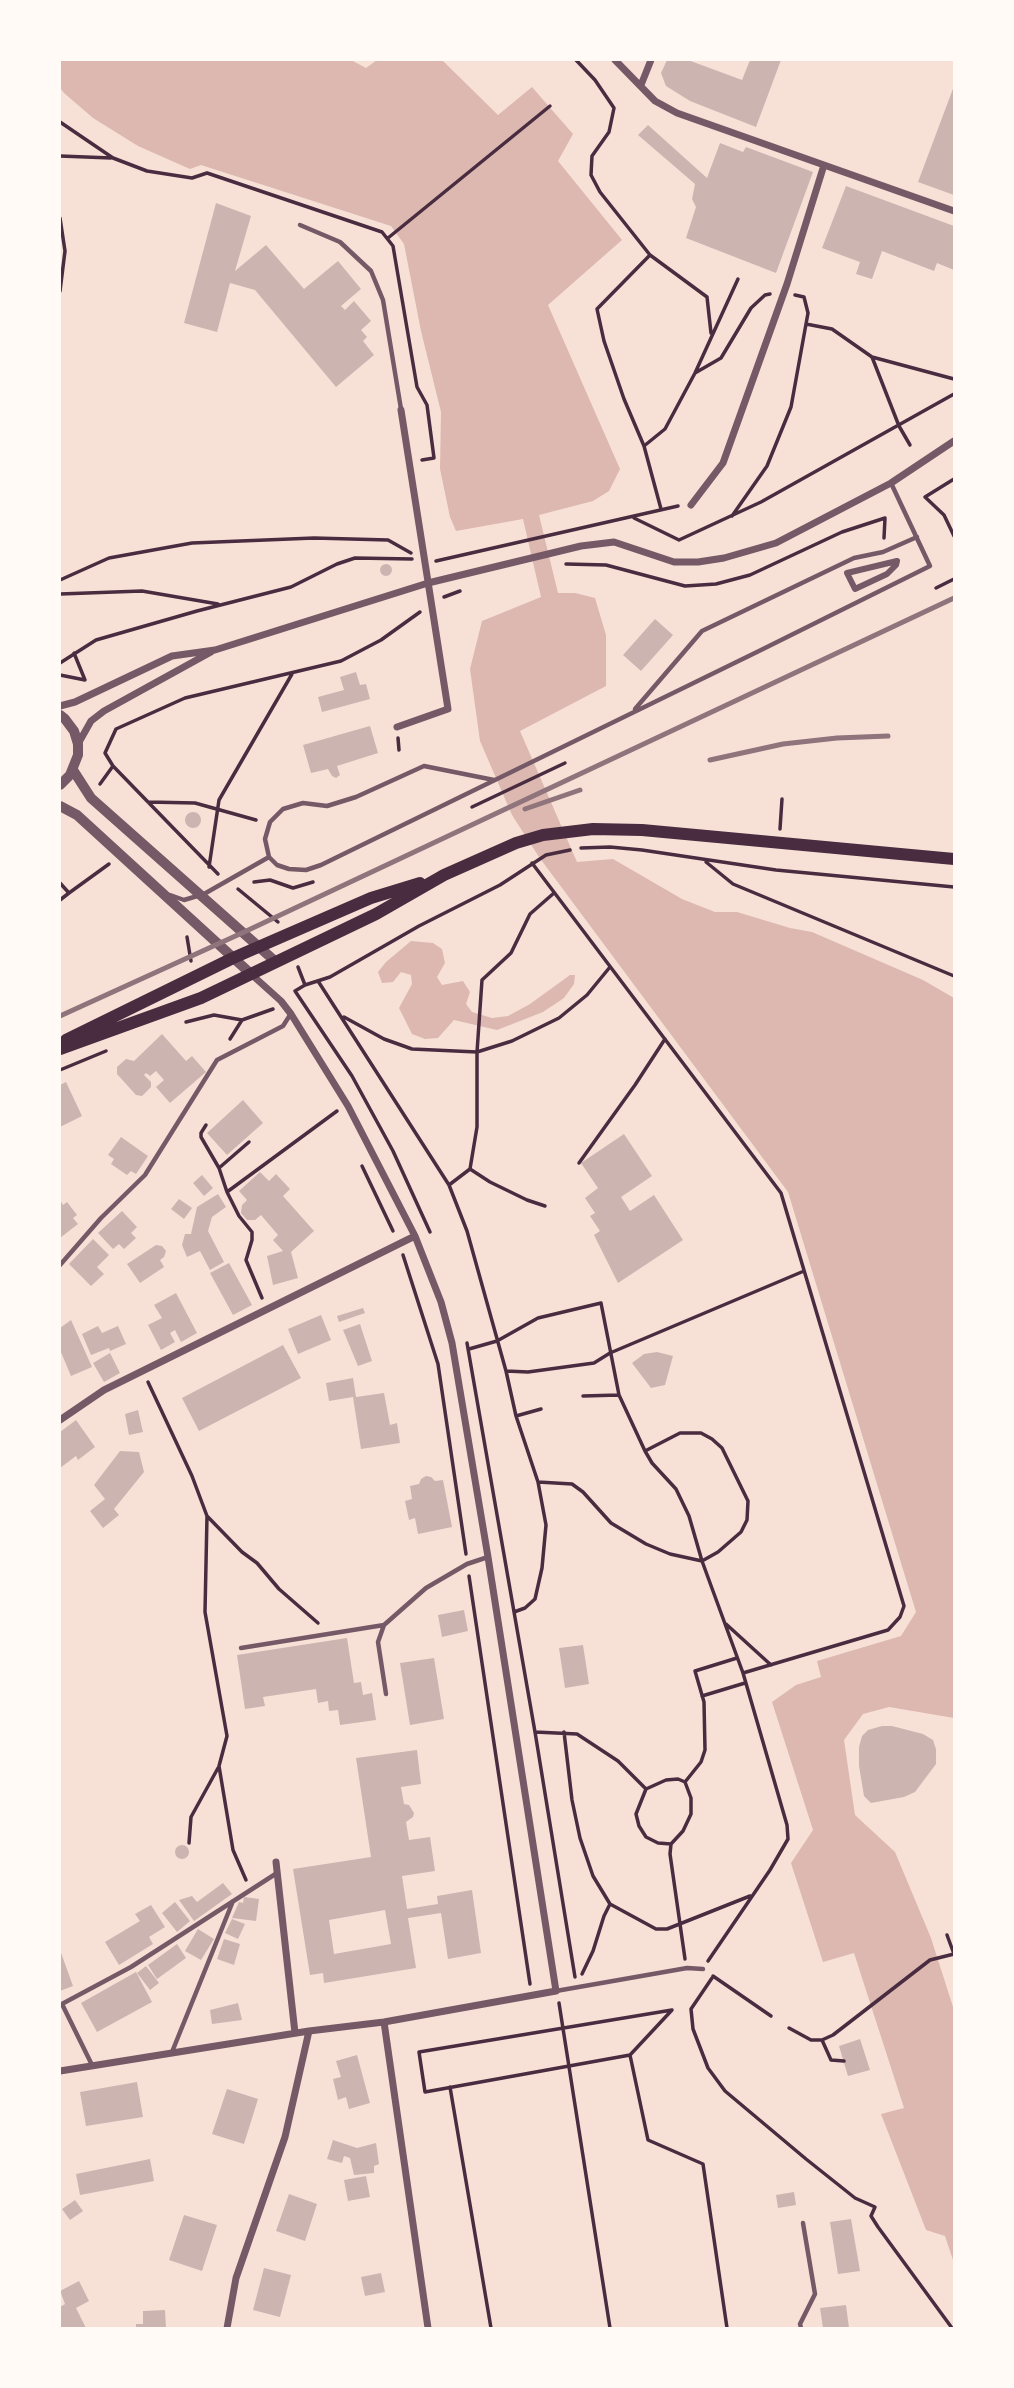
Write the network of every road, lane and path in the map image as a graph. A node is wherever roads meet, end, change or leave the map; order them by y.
1 (576, 60) edge
2 (615, 60) edge
3 (651, 60) edge
4 (641, 85) junction
5 (550, 106) dead end
6 (60, 122) edge
7 (60, 156) edge
8 (113, 158) junction
9 (824, 165) junction
10 (954, 211) edge
11 (60, 218) edge
12 (300, 225) dead end
13 (388, 238) junction
14 (650, 255) junction
15 (738, 279) dead end
16 (60, 290) edge
17 (784, 291) junction
18 (806, 324) junction
19 (711, 335) junction
20 (872, 358) junction
21 (695, 373) junction
22 (954, 379) edge
23 (954, 394) edge
24 (401, 410) joint
25 (899, 426) junction
26 (954, 441) edge
27 (910, 445) dead end
28 (644, 446) junction
29 (434, 458) dead end
30 (954, 479) edge
31 (891, 482) junction
32 (691, 505) joint
33 (661, 509) junction
34 (732, 516) junction
35 (633, 517) junction
36 (954, 536) edge
37 (918, 537) junction
38 (425, 561) junction
39 (562, 565) dead end
40 (606, 565) dead end
41 (847, 573) joint
42 (954, 579) edge
43 (60, 580) edge
44 (428, 583) junction
45 (936, 588) dead end
46 (465, 589) dead end
47 (60, 594) edge
48 (432, 603) junction
49 (220, 604) junction
50 (215, 650) junction
51 (74, 653) junction
52 (60, 663) edge
53 (292, 674) junction
54 (60, 675) edge
55 (60, 706) edge
56 (632, 712) junction
57 (60, 715) edge
58 (397, 727) dead end
59 (78, 744) junction
60 (565, 763) dead end
61 (114, 766) junction
62 (72, 770) junction
63 (494, 780) junction
64 (60, 785) edge
65 (97, 788) dead end
66 (496, 795) dead end
67 (148, 802) junction
68 (60, 806) edge
69 (217, 809) junction
70 (256, 820) dead end
71 (101, 857) dead end
72 (270, 857) junction
73 (954, 859) edge
74 (704, 861) junction
75 (535, 862) junction
76 (209, 867) junction
77 (444, 875) junction
78 (226, 880) junction
79 (60, 883) edge
80 (954, 887) edge
81 (160, 891) junction
82 (69, 893) junction
83 (554, 893) junction
84 (199, 895) junction
85 (60, 900) edge
86 (187, 935) dead end
87 (285, 936) junction
88 (259, 947) junction
89 (233, 958) junction
90 (295, 959) dead end
91 (276, 962) junction
92 (610, 967) junction
93 (251, 974) junction
94 (954, 976) edge
95 (192, 978) junction
96 (318, 981) junction
97 (201, 998) junction
98 (291, 1014) junction
99 (214, 1015) junction
100 (342, 1016) junction
101 (176, 1024) dead end
102 (283, 1026) junction
103 (665, 1039) junction
104 (60, 1044) edge
105 (60, 1049) edge
106 (110, 1049) dead end
107 (477, 1052) junction
108 (60, 1070) edge
109 (348, 1106) junction
110 (206, 1125) dead end
111 (249, 1142) dead end
112 (360, 1162) dead end
113 (579, 1163) dead end
114 (219, 1168) junction
115 (470, 1169) junction
116 (449, 1185) junction
117 (227, 1192) junction
118 (545, 1206) dead end
119 (415, 1236) junction
120 (399, 1243) junction
121 (60, 1265) edge
122 (804, 1271) junction
123 (267, 1309) junction
124 (497, 1341) junction
125 (469, 1349) dead end
126 (610, 1353) junction
127 (142, 1371) junction
128 (506, 1371) junction
129 (619, 1395) junction
130 (583, 1396) dead end
131 (541, 1409) dead end
132 (516, 1416) junction
133 (60, 1420) edge
134 (645, 1451) junction
135 (538, 1482) junction
136 (206, 1516) junction
137 (488, 1558) junction
138 (702, 1561) junction
139 (467, 1564) junction
140 (514, 1612) dead end
141 (725, 1623) junction
142 (384, 1625) junction
143 (333, 1634) junction
144 (241, 1648) dead end
145 (737, 1658) junction
146 (771, 1665) junction
147 (743, 1673) junction
148 (745, 1683) junction
149 (387, 1694) dead end
150 (702, 1696) junction
151 (535, 1731) dead end
152 (564, 1731) junction
153 (219, 1766) junction
154 (685, 1782) junction
155 (646, 1789) junction
156 (189, 1843) dead end
157 (671, 1844) junction
158 (276, 1862) dead end
159 (278, 1872) junction
160 (250, 1890) junction
161 (752, 1895) junction
162 (233, 1900) junction
163 (610, 1904) junction
164 (680, 1925) junction
165 (947, 1934) dead end
166 (954, 1954) edge
167 (687, 1968) junction
168 (703, 1969) joint
169 (576, 1986) junction
170 (556, 1991) junction
171 (532, 1995) junction
172 (61, 2004) edge
173 (771, 2016) dead end
174 (384, 2022) junction
175 (564, 2028) junction
176 (789, 2028) dead end
177 (309, 2031) junction
178 (295, 2033) junction
179 (822, 2040) junction
180 (171, 2054) junction
181 (630, 2055) junction
182 (844, 2061) dead end
183 (92, 2066) junction
184 (569, 2066) junction
185 (60, 2071) edge
186 (450, 2087) junction
187 (803, 2223) dead end
188 (227, 2329) edge
189 (428, 2329) edge
190 (491, 2329) edge
191 (610, 2329) edge
192 (727, 2329) edge
193 (801, 2329) edge
194 (952, 2329) edge

1 - 14 path
2 - 4 street
3 - 4 street
4 - 9 street
5 - 13 path
6 - 8 path
7 - 8 path
8 - 13 path
9 - 10 street
9 - 17 street
11 - 16 path
12 - 24 lane
13 - 29 path
14 - 19 path
14 - 28 path
15 - 19 path
17 - 18 path
17 - 21 path
17 - 32 street
18 - 20 path
18 - 34 path
19 - 21 path
20 - 22 path
20 - 25 path
21 - 28 path
23 - 25 path
24 - 38 street
25 - 27 path
25 - 34 path
26 - 31 street
28 - 33 path
30 - 36 path
31 - 37 lane
31 - 44 street
32 - 33 path
33 - 35 path
34 - 35 path
35 - 38 path
37 - 56 lane
37 - 56 lane
38 - 43 path
38 - 44 street
38 - 49 path
39 - 40 path
41 - 41 street
42 - 45 path
44 - 48 street
44 - 50 street
46 - 48 path
47 - 49 path
48 - 53 path
48 - 58 street
49 - 51 path
50 - 55 street
50 - 59 street
51 - 52 path
51 - 54 path
53 - 61 path
53 - 69 path
56 - 63 lane
57 - 59 street
59 - 62 street
60 - 66 path
61 - 65 path
61 - 67 path
62 - 64 street
62 - 84 street
63 - 72 lane
63 - 72 lane
67 - 69 path
67 - 76 path
68 - 81 street
69 - 70 path
69 - 76 path
71 - 82 path
72 - 78 lane
73 - 77 main road
74 - 75 path
74 - 80 path
74 - 94 path
75 - 83 path
75 - 96 path
76 - 78 path
77 - 87 main road
77 - 91 main road
78 - 84 lane
78 - 87 path
79 - 82 path
81 - 84 lane
81 - 89 street
82 - 85 path
83 - 92 path
83 - 107 path
84 - 88 street
86 - 95 path
87 - 88 main road
88 - 89 main road
88 - 91 street
89 - 93 street
89 - 95 main road
90 - 96 path
91 - 93 main road
92 - 103 path
92 - 107 path
93 - 97 main road
93 - 98 street
95 - 104 main road
96 - 100 path
97 - 99 path
97 - 105 main road
98 - 102 lane
98 - 109 street
99 - 101 path
99 - 102 path
100 - 107 path
100 - 116 path
102 - 121 lane
103 - 113 path
103 - 122 path
106 - 108 path
107 - 115 path
109 - 117 path
109 - 119 street
110 - 114 path
111 - 114 path
112 - 120 path
114 - 117 path
115 - 116 path
115 - 118 path
116 - 124 path
117 - 123 path
119 - 120 street
119 - 137 street
120 - 123 street
120 - 139 path
122 - 126 path
122 - 146 path
123 - 127 street
124 - 125 path
124 - 126 path
124 - 128 path
126 - 128 path
126 - 129 path
127 - 133 street
127 - 136 path
128 - 132 path
129 - 130 path
129 - 134 path
131 - 132 path
132 - 135 path
134 - 138 path
134 - 138 path
135 - 138 path
135 - 140 path
136 - 143 path
136 - 153 path
137 - 139 lane
137 - 170 street
138 - 141 path
139 - 142 lane
139 - 171 path
141 - 145 path
141 - 146 path
142 - 143 lane
142 - 149 lane
143 - 144 lane
145 - 147 path
145 - 150 path
146 - 147 path
147 - 148 path
148 - 150 path
148 - 161 path
150 - 154 path
151 - 152 path
152 - 155 path
152 - 163 path
153 - 156 path
153 - 160 path
154 - 155 path
154 - 157 path
155 - 157 path
157 - 164 path
158 - 159 street
159 - 160 lane
159 - 178 street
160 - 162 lane
161 - 164 path
161 - 168 path
162 - 172 lane
162 - 180 lane
163 - 164 path
163 - 169 path
164 - 167 path
165 - 166 path
166 - 179 path
167 - 168 lane
167 - 169 lane
169 - 170 lane
170 - 171 street
170 - 175 path
171 - 174 street
172 - 183 lane
173 - 194 path
174 - 177 street
174 - 189 street
175 - 181 path
175 - 184 path
175 - 186 path
176 - 179 path
177 - 178 street
177 - 188 street
178 - 180 street
179 - 182 path
180 - 183 street
181 - 184 path
181 - 192 path
183 - 185 street
184 - 186 path
184 - 191 path
186 - 190 path
187 - 193 lane

